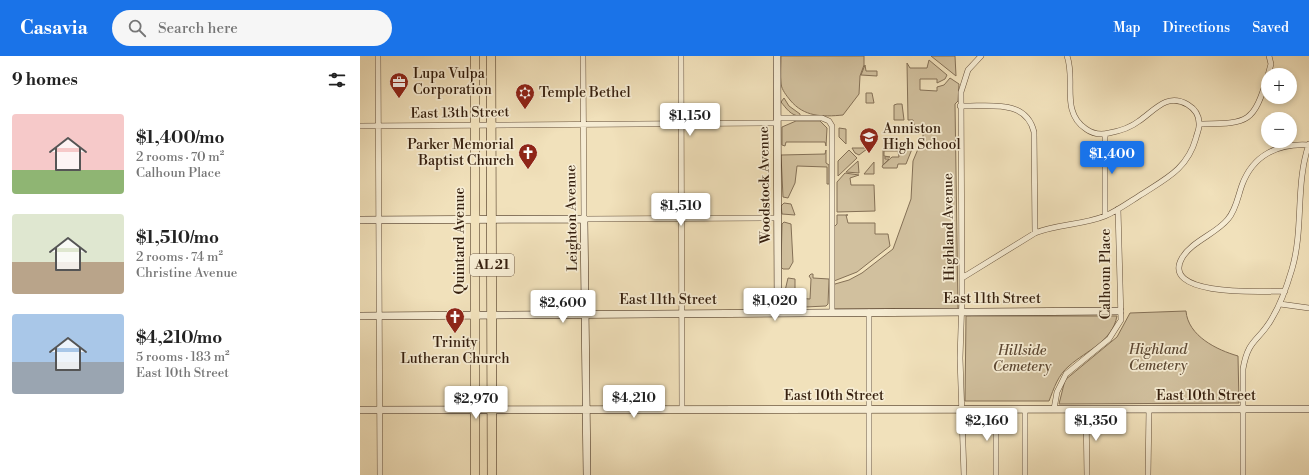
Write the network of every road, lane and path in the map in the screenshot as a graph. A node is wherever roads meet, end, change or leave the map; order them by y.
1 (378, 56) edge
2 (475, 56) edge
3 (491, 56) edge
4 (583, 56) edge
5 (681, 56) edge
6 (777, 56) edge
7 (980, 56) edge
8 (1067, 56) edge
9 (1269, 56) edge
10 (1270, 68) edge
11 (1261, 96) edge
12 (960, 106) junction
13 (777, 120) junction
14 (584, 124) junction
15 (681, 124) junction
16 (1200, 124) junction
17 (475, 125) junction
18 (491, 125) junction
19 (360, 126) edge
20 (378, 126) junction
21 (1105, 134) junction
22 (1309, 145) edge
23 (1118, 209) junction
24 (1105, 216) junction
25 (681, 218) junction
26 (778, 218) junction
27 (584, 219) junction
28 (360, 220) edge
29 (380, 220) junction
30 (475, 220) junction
31 (492, 220) junction
32 (1035, 233) junction
33 (962, 278) junction
34 (1285, 291) junction
35 (1280, 304) junction
36 (1309, 308) edge
37 (1120, 311) junction
38 (832, 312) junction
39 (869, 312) junction
40 (961, 312) junction
41 (682, 313) junction
42 (778, 313) junction
43 (586, 314) junction
44 (360, 316) edge
45 (379, 316) junction
46 (474, 316) junction
47 (492, 316) junction
48 (869, 409) junction
49 (962, 409) junction
50 (996, 409) junction
51 (1025, 409) junction
52 (1054, 409) junction
53 (1086, 409) junction
54 (1149, 409) junction
55 (1243, 409) junction
56 (1309, 409) edge
57 (360, 410) edge
58 (380, 410) junction
59 (474, 410) junction
60 (492, 410) junction
61 (587, 410) junction
62 (682, 410) junction
63 (380, 475) edge
64 (475, 475) edge
65 (492, 475) edge
66 (587, 475) edge
67 (869, 475) edge
68 (964, 475) edge
69 (996, 475) edge
70 (1025, 475) edge
71 (1087, 475) edge
72 (1148, 475) edge
73 (1243, 475) edge

1 - 20 street
2 - 17 highway, Quintard Avenue / AL 21
3 - 18 highway, AL 21
4 - 14 street, Leighton Avenue
5 - 15 street
6 - 13 street, Woodstock Avenue
7 - 12 street, Highland Avenue
8 - 21 street
9 - 10 street
11 - 16 street
12 - 32 street
12 - 33 street, Highland Avenue
13 - 15 street, East 13th Street
13 - 26 street, Woodstock Avenue
13 - 38 street, East 13th Street
14 - 15 street, East 13th Street
14 - 18 street, East 13th Street
14 - 27 street, Leighton Avenue
15 - 25 street
16 - 21 street
16 - 23 street
17 - 18 street, East 13th Street
17 - 20 street, East 13th Street
17 - 30 highway, Quintard Avenue / AL 21
18 - 31 highway, AL 21
19 - 20 street, East 13th Street
20 - 29 street
21 - 24 street, Calhoun Place
22 - 34 street
22 - 34 street
23 - 24 street
23 - 37 street, Calhoun Place
24 - 32 street
25 - 26 street
25 - 27 street
25 - 41 street
26 - 42 street, Woodstock Avenue
27 - 31 street
27 - 43 street, Leighton Avenue
28 - 29 street
29 - 30 street
29 - 45 street
30 - 31 street
30 - 46 highway, Quintard Avenue / AL 21
31 - 47 highway, AL 21
32 - 33 street
33 - 40 street, Highland Avenue
34 - 35 street
35 - 36 street
35 - 55 street
37 - 40 street, East 11th Street
37 - 52 street, Calhoun Place
38 - 39 street, East 11th Street
38 - 42 street, East 11th Street
39 - 40 street, East 11th Street
39 - 48 street
40 - 49 street, Highland Avenue
41 - 42 street, East 11th Street
41 - 43 street, East 11th Street
41 - 62 street
43 - 47 street, East 11th Street
43 - 61 street, Leighton Avenue
44 - 45 street, East 11th Street
45 - 46 street, East 11th Street
45 - 58 street
46 - 47 street, East 11th Street
46 - 59 highway, Quintard Avenue / AL 21
47 - 60 highway, AL 21
48 - 49 street, East 10th Street
48 - 62 street, East 10th Street
48 - 67 street
49 - 50 street, East 10th Street
49 - 68 street, Highland Avenue
50 - 51 street, East 10th Street
50 - 69 street
51 - 52 street, East 10th Street
51 - 70 street
52 - 53 street, East 10th Street
53 - 54 street, East 10th Street
53 - 71 street
54 - 55 street, East 10th Street
54 - 72 street
55 - 56 street, East 10th Street
55 - 73 street
57 - 58 street, East 10th Street
58 - 59 street, East 10th Street
58 - 63 street
59 - 60 street, East 10th Street
59 - 64 highway, Quintard Avenue / AL 21
60 - 61 street, East 10th Street
60 - 65 highway, AL 21
61 - 62 street, East 10th Street
61 - 66 street, Leighton Avenue

